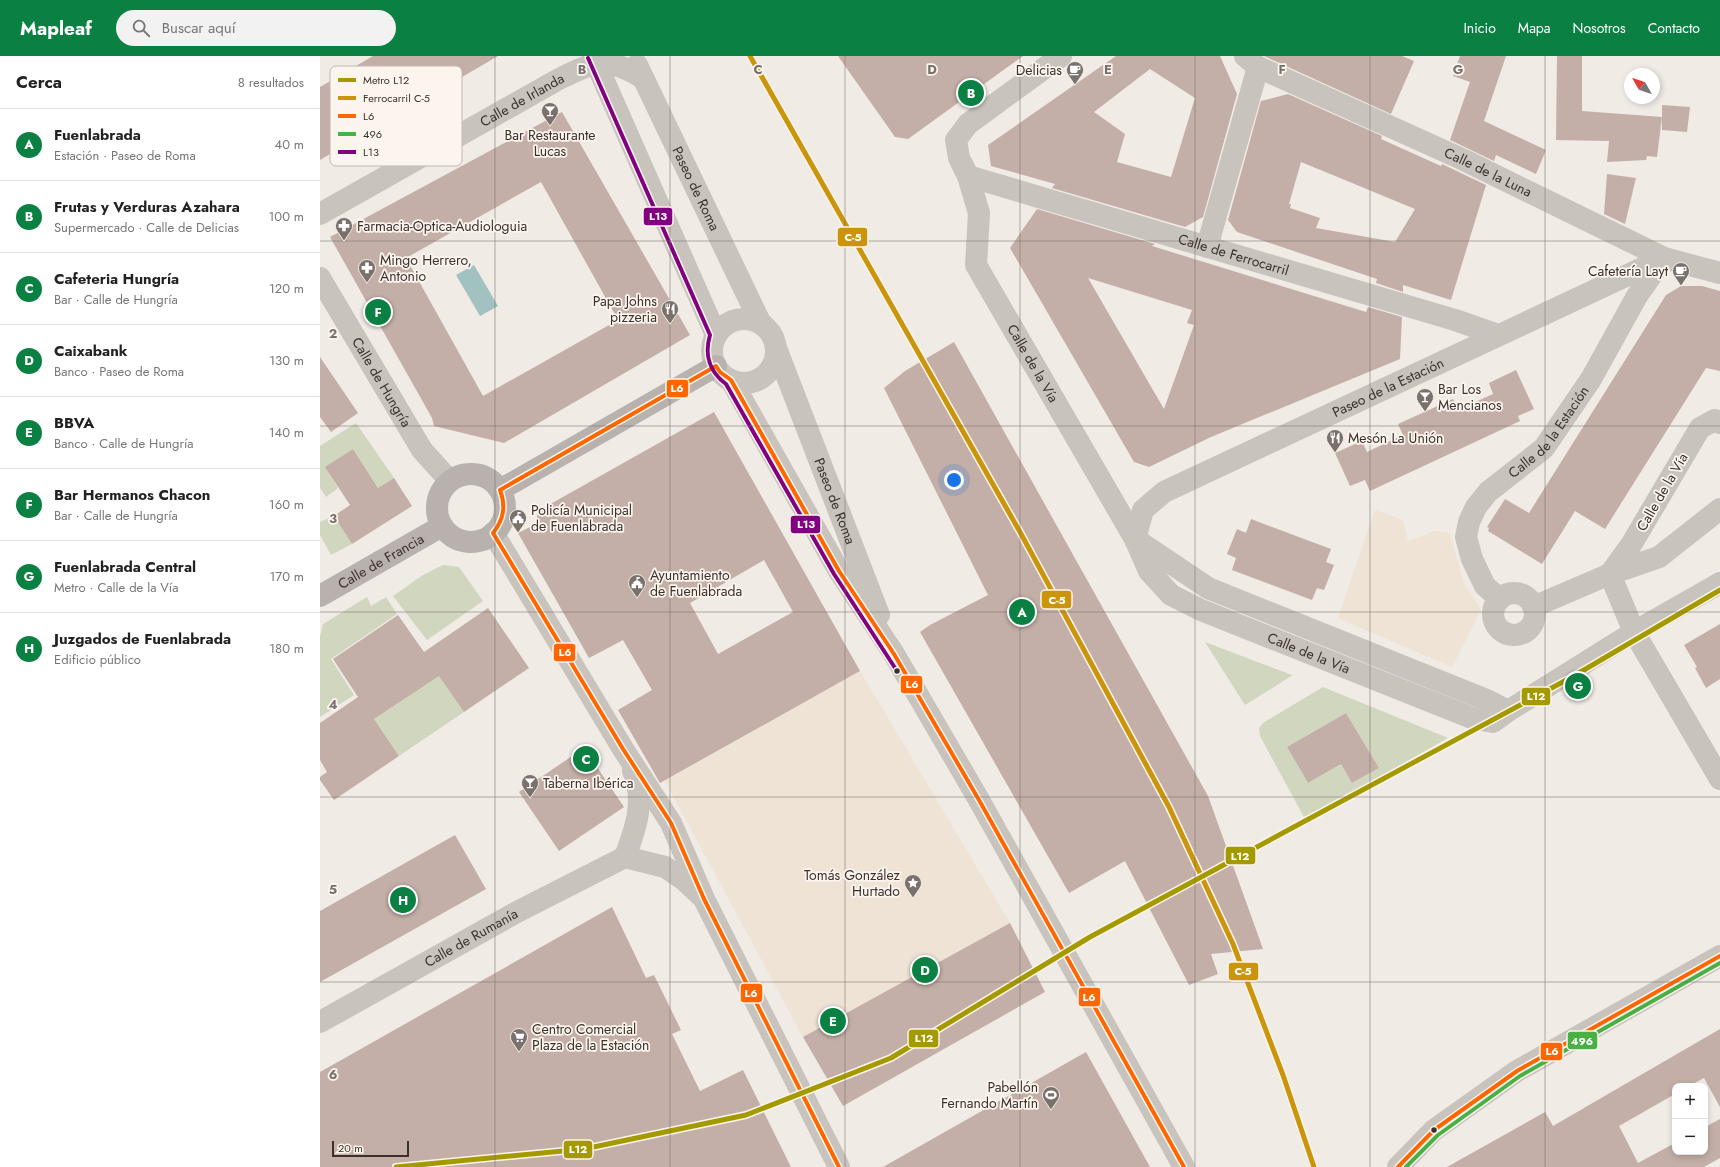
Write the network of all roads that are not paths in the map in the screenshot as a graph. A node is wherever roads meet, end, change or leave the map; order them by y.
1 (632, 56) edge
2 (1061, 56) edge
3 (594, 58) edge
4 (1251, 62) edge
5 (643, 78) junction
6 (462, 134) edge
7 (405, 166) edge
8 (968, 176) junction
9 (320, 214) edge
10 (1207, 248) junction
11 (1664, 258) junction
12 (1720, 273) edge
13 (320, 278) edge
14 (760, 322) junction
15 (716, 335) junction
16 (1498, 335) junction
17 (776, 348) junction
18 (723, 373) junction
19 (1720, 423) edge
20 (450, 481) junction
21 (500, 490) junction
22 (1720, 508) edge
23 (442, 526) junction
24 (493, 534) junction
25 (1135, 539) junction
26 (1610, 574) junction
27 (1720, 583) edge
28 (320, 596) edge
29 (1500, 599) junction
30 (1533, 607) junction
31 (1634, 632) junction
32 (894, 654) junction
33 (623, 749) junction
34 (1720, 779) edge
35 (625, 857) junction
36 (704, 899) junction
37 (1720, 956) edge
38 (320, 1022) edge
39 (839, 1167) edge
40 (1184, 1167) edge
41 (1398, 1167) edge

1 - 5 street, Paseo de Roma
2 - 8 street, Calle de la Vía
3 - 5 street
3 - 6 street, Calle de Irlanda
3 - 15 street
4 - 10 street, Calle de la Luna
4 - 11 street, Calle de la Luna
5 - 14 street, Paseo de Roma
7 - 9 street, Calle de Irlanda
8 - 10 street, Calle de Ferrocarril
8 - 25 street, Calle de la Vía
10 - 16 street, Calle de Ferrocarril
11 - 12 street, Calle de la Luna
11 - 16 street, Paseo de la Estación
11 - 29 street, Calle de la Estación
13 - 20 street, Calle de Hungría
14 - 15 street
14 - 17 street
15 - 18 street
16 - 25 street, Paseo de la Estación
17 - 18 street
17 - 32 street, Paseo de Roma
18 - 21 main road
18 - 32 street, Paseo de Roma
19 - 26 street, Calle de la Vía
20 - 21 main road
20 - 23 main road
21 - 24 main road
22 - 26 street
23 - 24 main road
23 - 28 main road, Calle de Francia
24 - 33 street
25 - 31 street, Calle de la Vía
26 - 30 street
26 - 31 street
27 - 31 street, Calle de la Vía
29 - 30 street
29 - 30 street
31 - 34 street
32 - 40 street, Paseo de Roma
33 - 35 street
33 - 36 street
35 - 36 street
35 - 38 street, Calle de Rumanía
36 - 39 street
37 - 41 street

